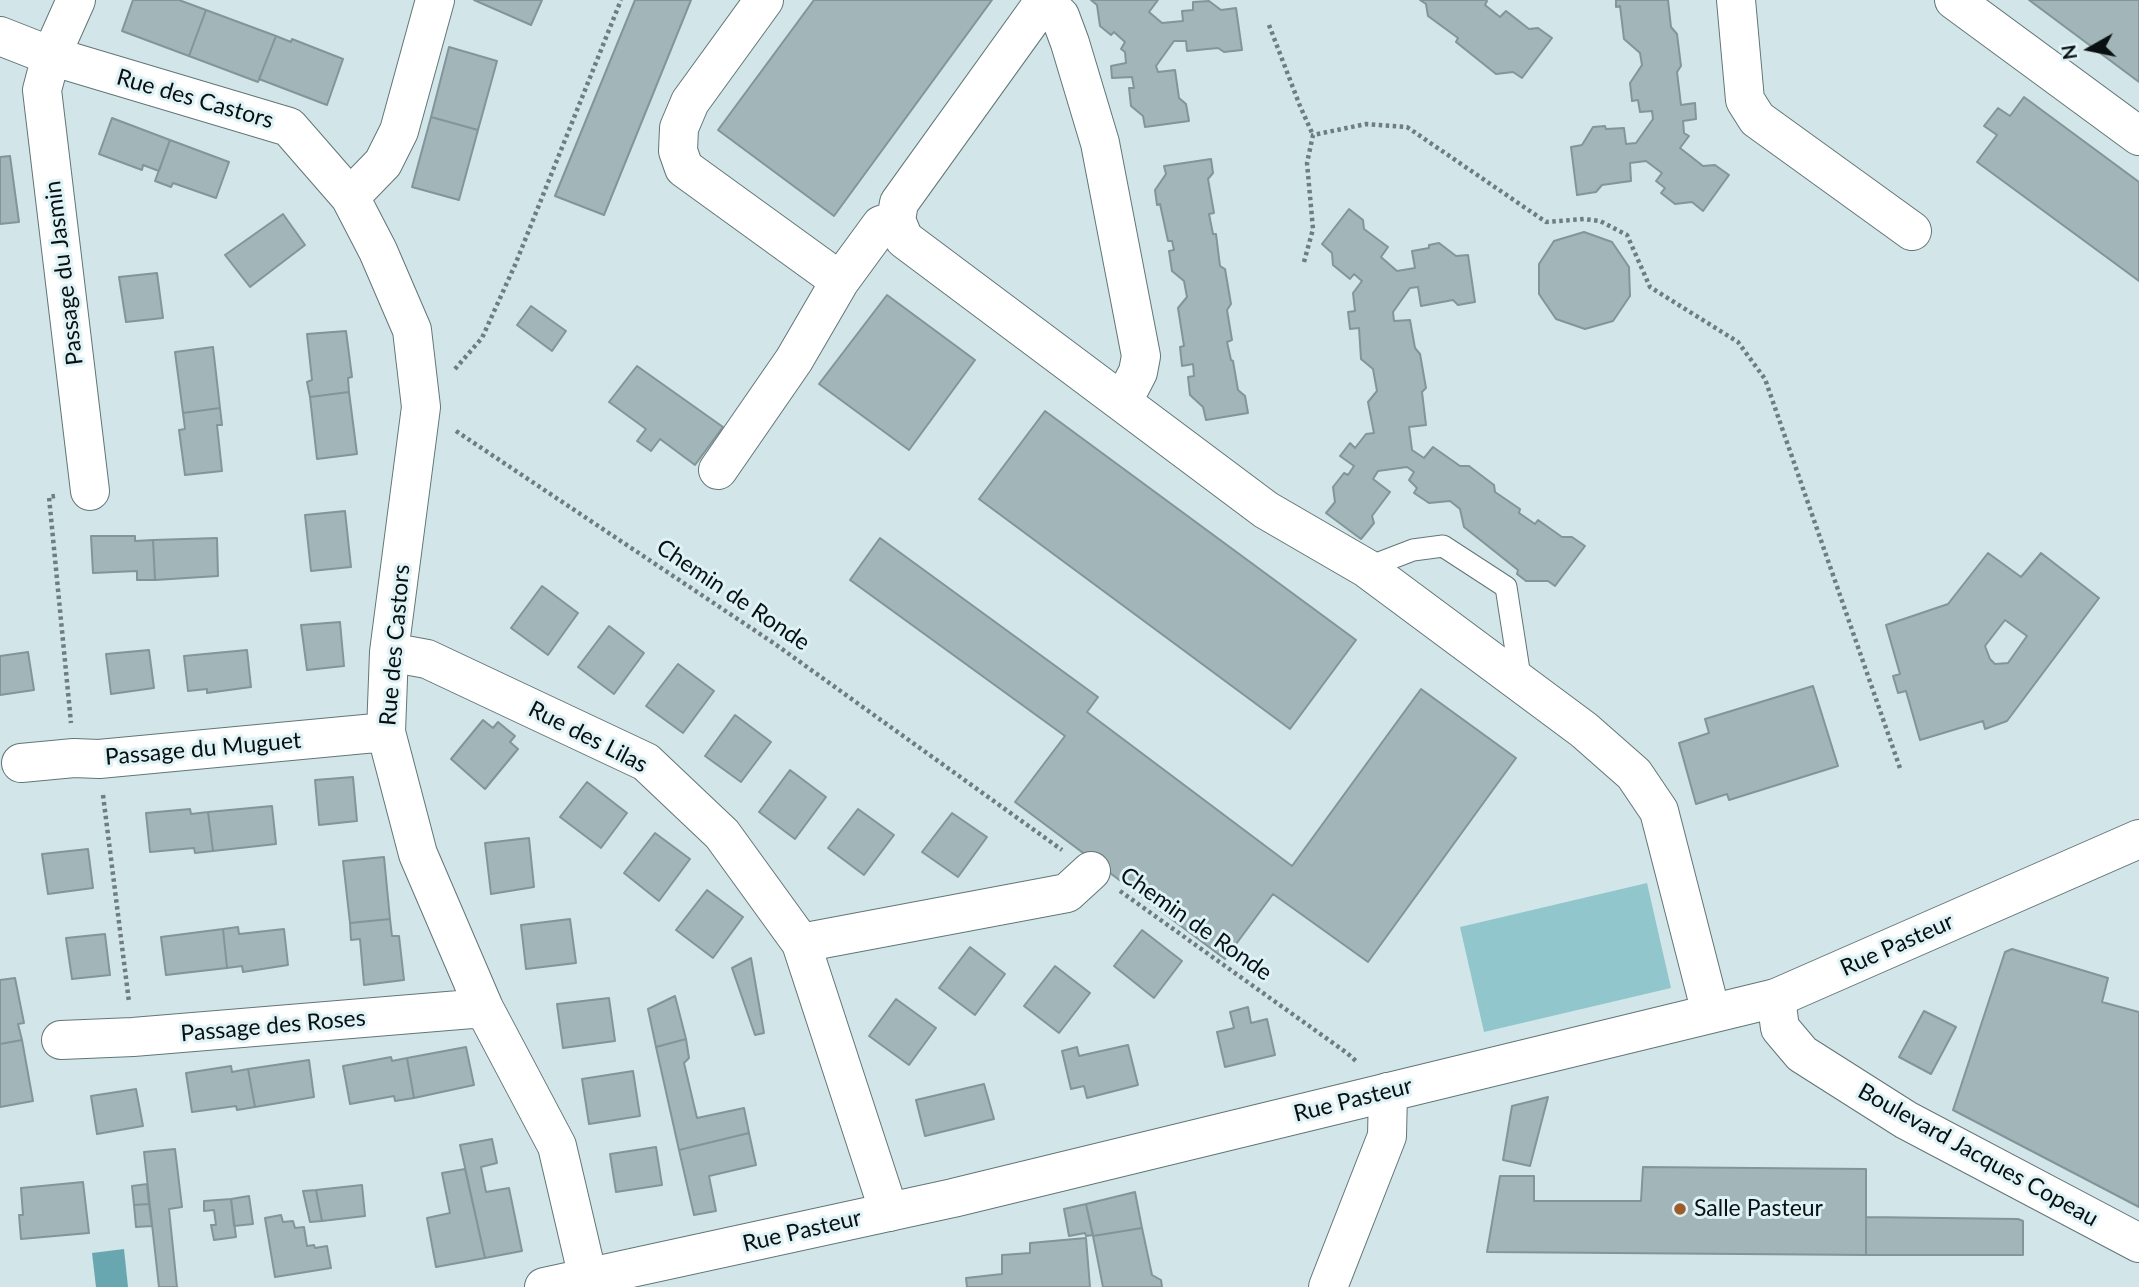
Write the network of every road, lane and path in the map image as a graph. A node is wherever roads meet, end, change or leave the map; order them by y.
1 (76, 0) edge
2 (435, 0) edge
3 (621, 0) edge
4 (764, 0) edge
5 (1735, 0) edge
6 (1954, 0) edge
7 (1045, 1) edge
8 (1269, 25) dead end
9 (0, 36) edge
10 (51, 56) junction
11 (1313, 135) junction
12 (2139, 136) edge
13 (350, 197) junction
14 (896, 220) junction
15 (1913, 231) dead end
16 (1304, 262) dead end
17 (840, 281) junction
18 (1123, 401) junction
19 (421, 407) junction
20 (718, 470) dead end
21 (90, 491) joint
22 (1366, 568) junction
23 (389, 652) junction
24 (1521, 683) junction
25 (386, 732) junction
26 (87, 759) junction
27 (21, 763) dead end
28 (1901, 771) dead end
29 (2139, 839) edge
30 (1091, 871) junction
31 (801, 943) junction
32 (1776, 998) junction
33 (484, 1009) junction
34 (1710, 1013) junction
35 (133, 1037) junction
36 (61, 1040) dead end
37 (1388, 1092) junction
38 (890, 1212) junction
39 (2139, 1243) edge
40 (588, 1278) junction
41 (544, 1287) edge
42 (1328, 1287) edge

1 - 10 street
2 - 13 street
3 - 19 path
4 - 17 street
5 - 15 street
6 - 12 street
7 - 14 street
7 - 18 street
8 - 11 path
9 - 10 street, Rue des Castors
10 - 13 street, Rue des Castors
10 - 21 street, Passage du Jasmin
11 - 16 path
11 - 28 path
13 - 19 street, Rue des Castors
14 - 17 street
14 - 18 street
17 - 20 street
18 - 22 street
19 - 23 street, Rue des Castors
19 - 30 path, Chemin de Ronde
21 - 26 path
22 - 24 street
22 - 24 lane
23 - 25 street, Rue des Castors
23 - 31 street, Rue des Lilas
24 - 34 street
25 - 26 street, Passage du Muguet
25 - 33 street, Rue des Castors
26 - 27 street, Passage du Muguet
26 - 35 path
29 - 32 street, Rue Pasteur
30 - 31 street
30 - 37 path, Chemin de Ronde
31 - 38 street, Rue des Lilas
32 - 34 street, Rue Pasteur
32 - 39 street, Boulevard Jacques Copeau
33 - 35 street, Passage des Roses
33 - 40 street, Rue des Castors
34 - 37 street, Rue Pasteur
35 - 36 street, Passage des Roses
37 - 38 street, Rue Pasteur
37 - 42 street
38 - 40 street, Rue Pasteur
40 - 41 street, Rue Pasteur

